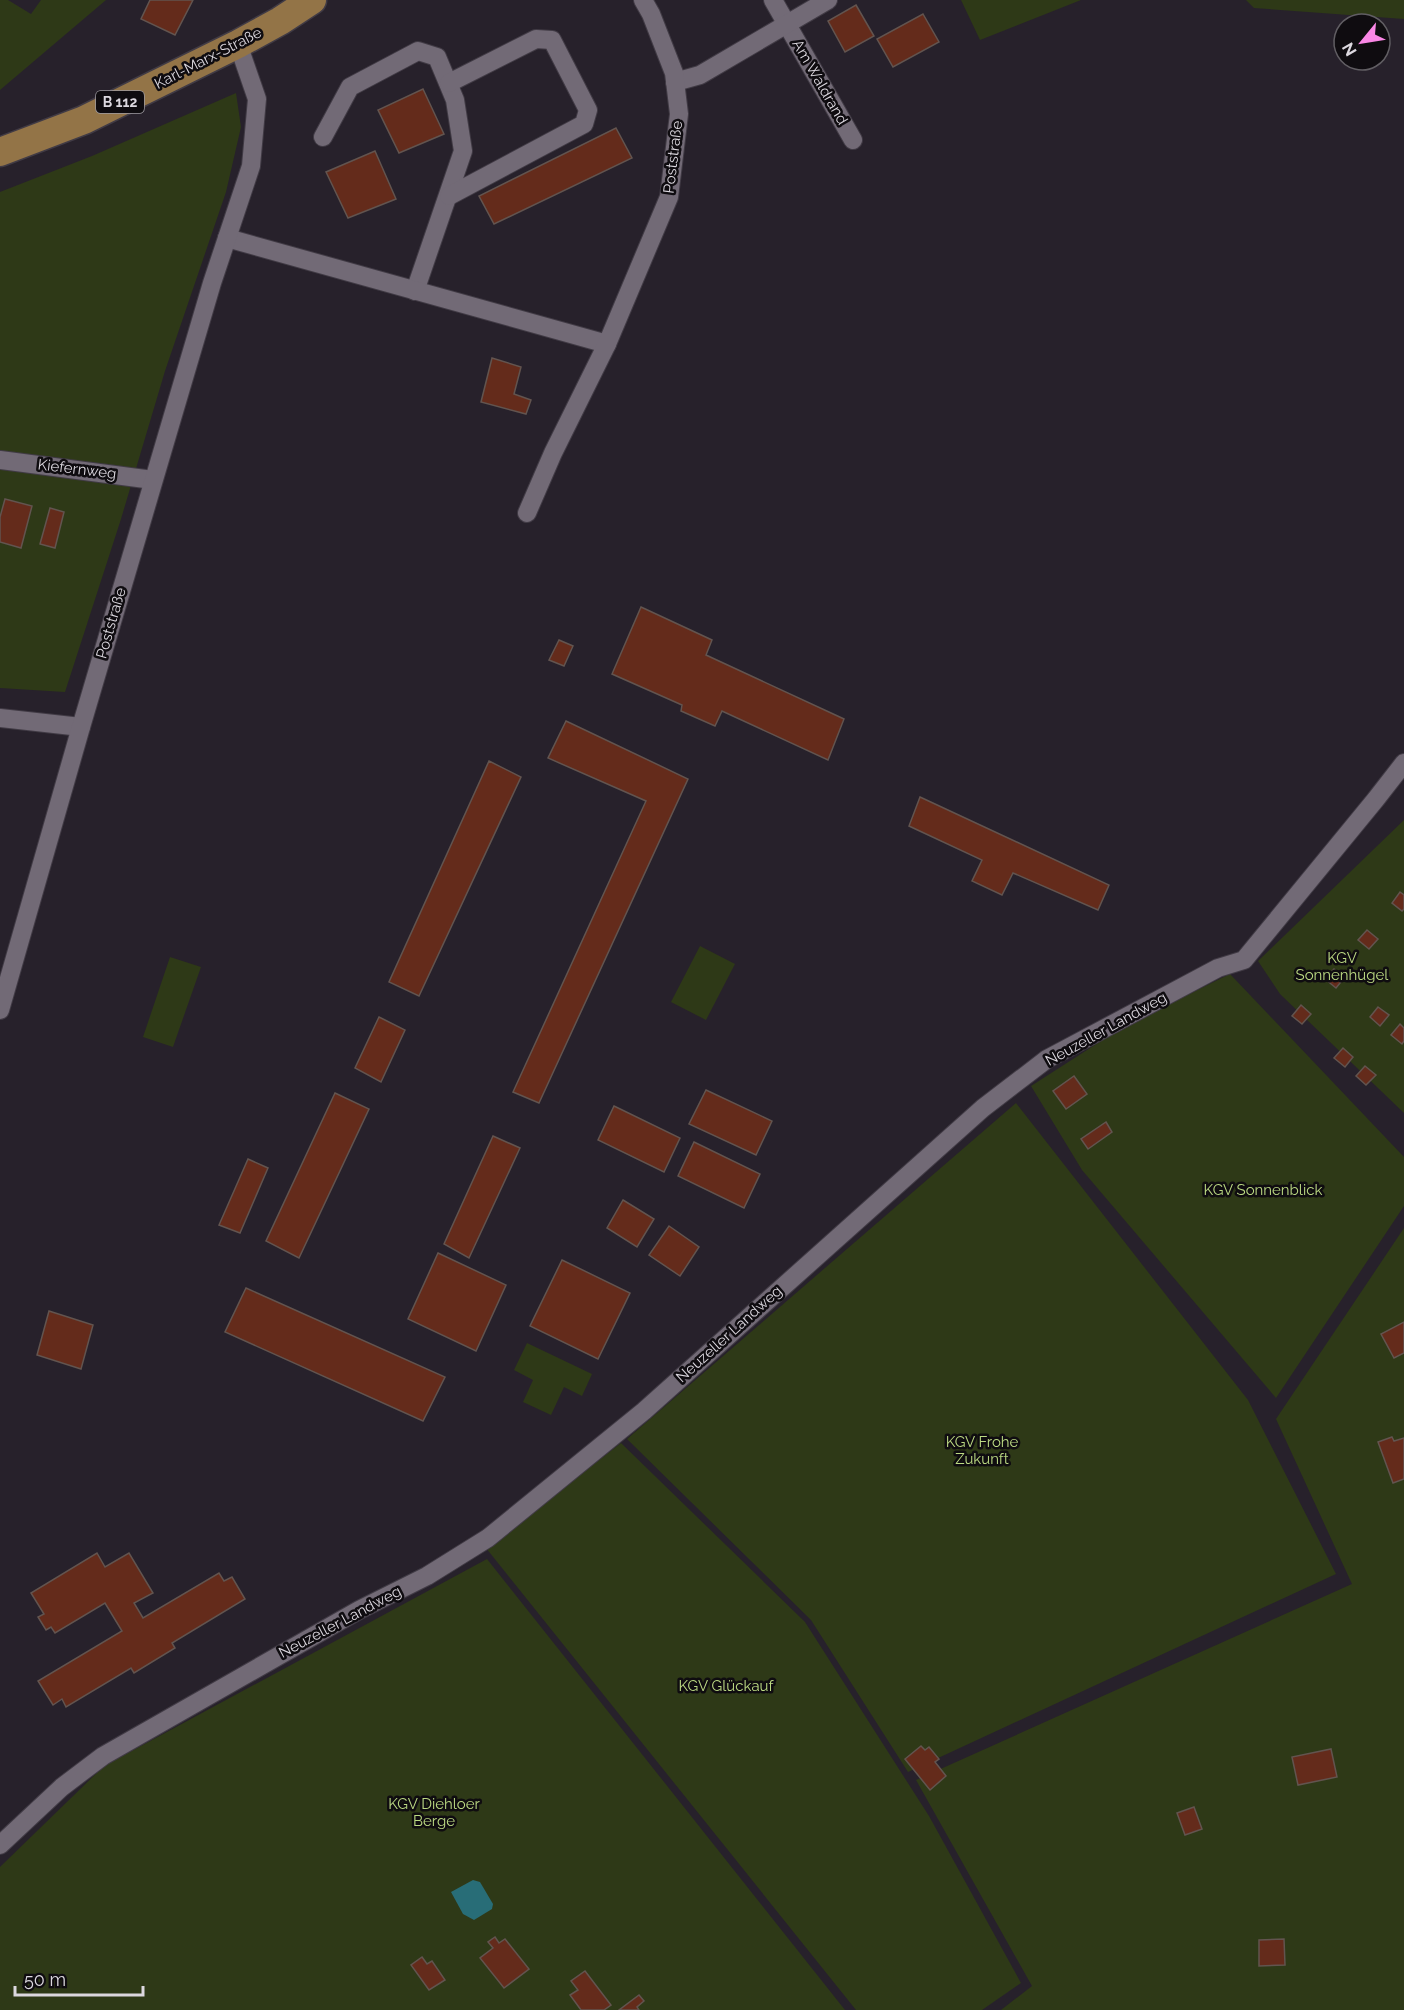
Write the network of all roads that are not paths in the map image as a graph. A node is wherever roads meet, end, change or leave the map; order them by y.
1 (312, 0) edge
2 (643, 0) edge
3 (773, 0) edge
4 (828, 0) edge
5 (787, 24) junction
6 (238, 44) junction
7 (675, 82) junction
8 (449, 83) junction
9 (323, 137) dead end
10 (853, 140) dead end
11 (0, 152) edge
12 (449, 196) junction
13 (226, 238) junction
14 (416, 291) junction
15 (607, 344) junction
16 (0, 460) edge
17 (153, 480) junction
18 (527, 513) dead end
19 (0, 718) edge
20 (81, 727) junction
21 (1404, 763) edge
22 (0, 1010) edge
23 (0, 1845) edge

1 - 6 main road, Karl-Marx-Straße / B 112
2 - 7 street, Poststraße
3 - 5 street, Am Waldrand
4 - 5 street, Am Waldrand
5 - 7 street, Am Waldrand
5 - 10 street, Am Waldrand
6 - 11 main road, Karl-Marx-Straße / B 112
6 - 13 street, Poststraße
7 - 15 street, Poststraße
8 - 9 street
8 - 12 street
8 - 12 street
12 - 14 street
13 - 14 street
13 - 17 street, Poststraße
14 - 15 street
15 - 18 street, Poststraße
16 - 17 street, Kiefernweg
17 - 20 street, Poststraße
19 - 20 street
20 - 22 street, Poststraße
21 - 23 street, Neuzeller Landweg

